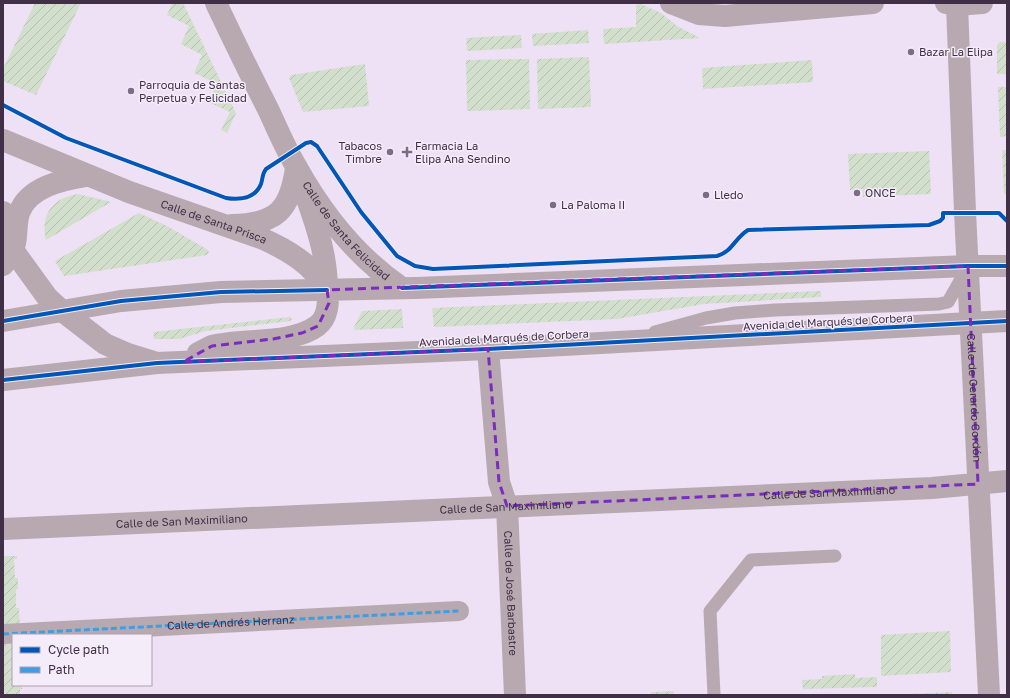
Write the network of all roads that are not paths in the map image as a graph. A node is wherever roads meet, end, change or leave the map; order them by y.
1 (216, 3) edge
2 (672, 3) edge
3 (873, 3) edge
4 (982, 3) edge
5 (951, 4) edge
6 (3, 140) edge
7 (296, 168) junction
8 (86, 176) junction
9 (3, 212) edge
10 (222, 226) junction
11 (8, 258) edge
12 (968, 266) junction
13 (1007, 266) edge
14 (402, 288) junction
15 (327, 290) junction
16 (61, 310) junction
17 (3, 321) edge
18 (1007, 321) edge
19 (970, 324) junction
20 (620, 342) junction
21 (488, 349) junction
22 (183, 362) junction
23 (157, 363) junction
24 (3, 380) edge
25 (1007, 481) edge
26 (978, 484) junction
27 (507, 506) junction
28 (3, 529) edge
29 (836, 556) dead end
30 (459, 611) dead end
31 (3, 634) edge
32 (515, 695) edge
33 (714, 695) edge
34 (989, 695) edge

1 - 7 street, Calle de Santa Felicidad
2 - 3 street
4 - 5 street
5 - 12 street, Calle de Gerardo Cordón
6 - 8 street, Calle de Santa Prisca
7 - 10 street, Calle de Santa Felicidad
7 - 14 street, Calle de Santa Felicidad
7 - 15 street, Calle de Santa Felicidad
8 - 10 street, Calle de Santa Prisca
8 - 11 street, Calle de Santa Prisca
9 - 11 street
10 - 15 street, Calle de Santa Prisca
11 - 16 street
12 - 13 street
12 - 14 street
12 - 19 street, Calle de Gerardo Cordón
12 - 20 lane
14 - 15 street
15 - 16 street
15 - 22 street, Calle de Santa Felicidad
16 - 17 street
16 - 23 street
18 - 19 street, Avenida del Marqués de Corbera
19 - 20 street, Avenida del Marqués de Corbera
19 - 26 street, Calle de Gerardo Cordón
20 - 21 street, Avenida del Marqués de Corbera
21 - 22 street, Avenida del Marqués de Corbera
21 - 27 street, Calle de José Barbastre
22 - 23 street, Avenida del Marqués de Corbera
23 - 24 street, Avenida del Marqués de Corbera
25 - 26 street, Calle de San Maximiliano
26 - 27 street, Calle de San Maximiliano
26 - 34 street, Calle de Gerardo Cordón
27 - 28 street, Calle de San Maximiliano
27 - 32 street, Calle de José Barbastre
29 - 33 lane
30 - 31 street, Calle de Andrés Herranz

